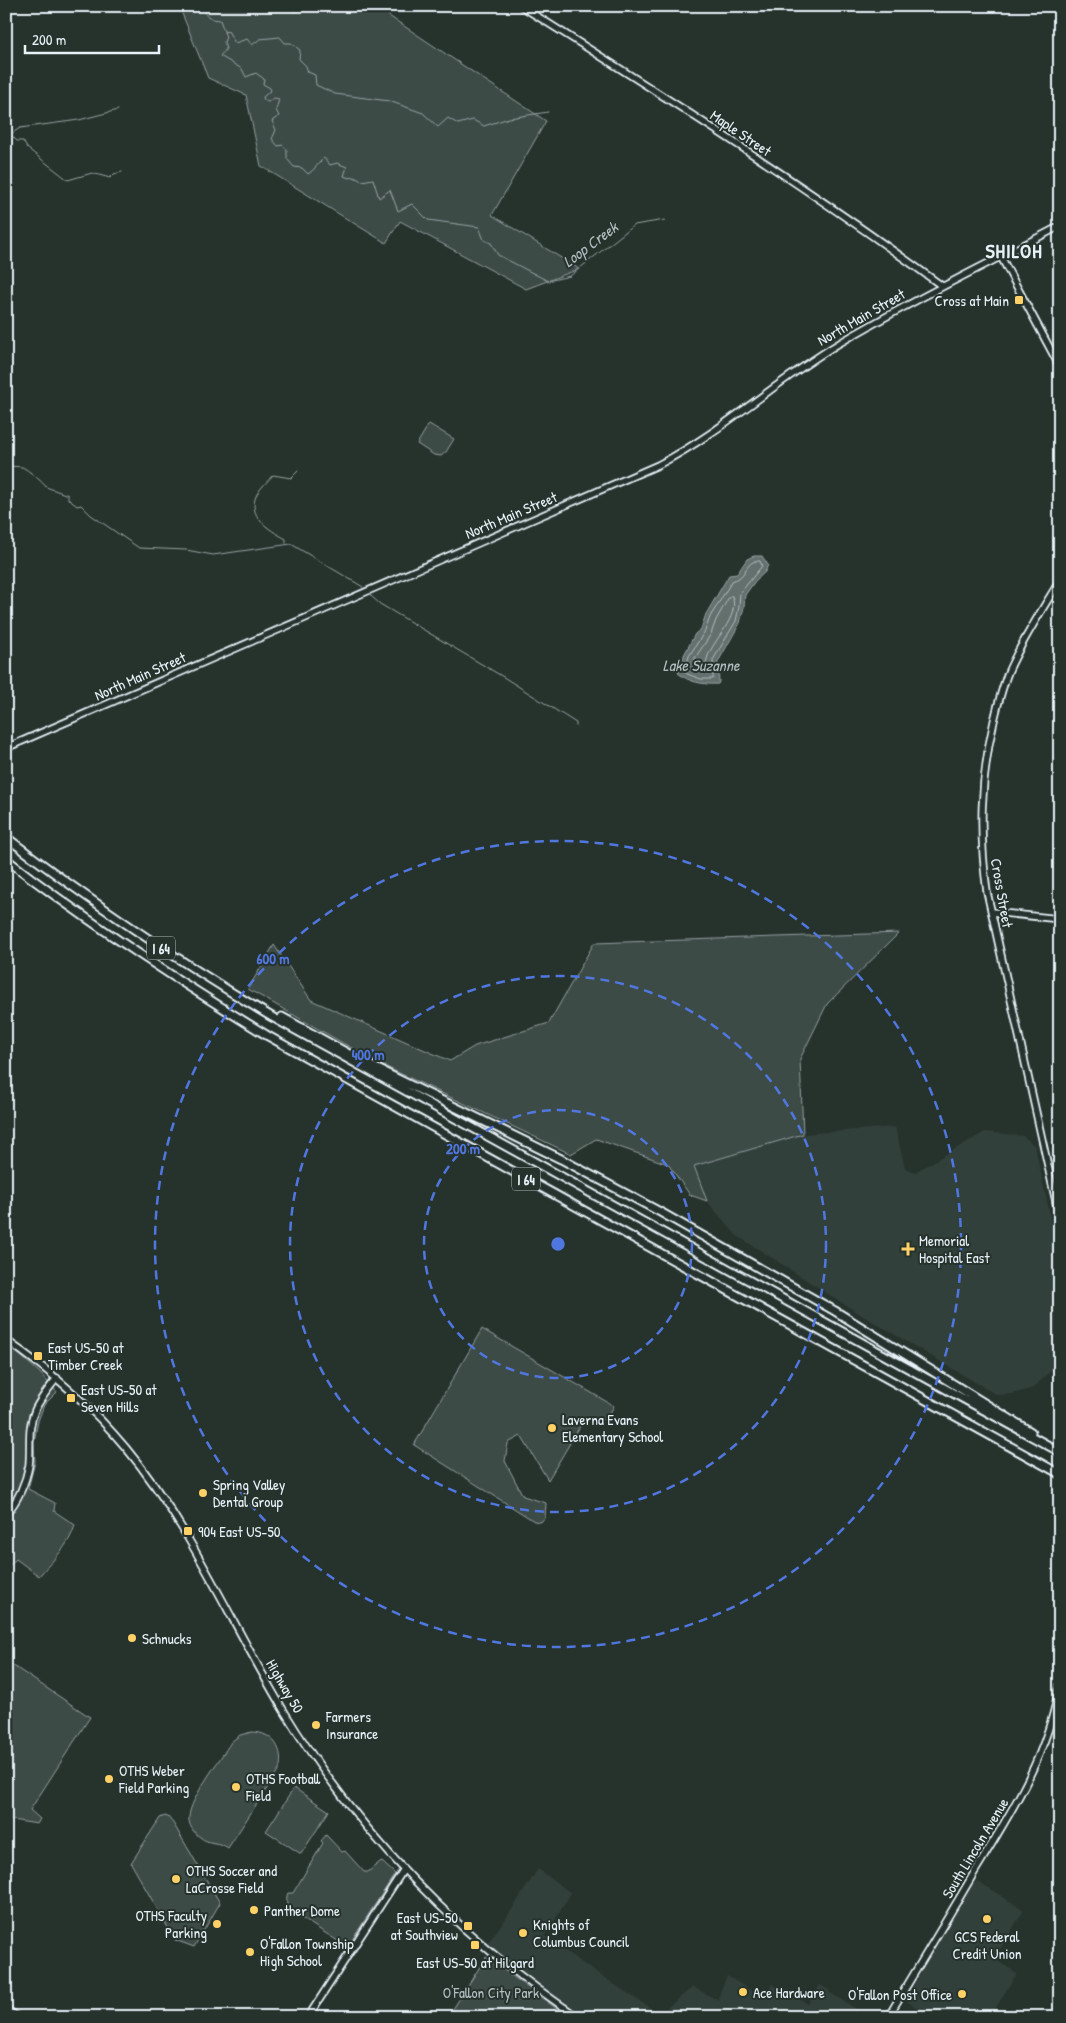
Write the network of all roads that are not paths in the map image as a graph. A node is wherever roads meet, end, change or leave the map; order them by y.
1 (521, 6) edge
2 (1060, 226) edge
3 (1001, 257) junction
4 (942, 286) junction
5 (1060, 368) edge
6 (1060, 580) edge
7 (6, 748) edge
8 (6, 837) edge
9 (6, 859) edge
10 (992, 912) junction
11 (1060, 919) edge
12 (242, 999) junction
13 (1060, 1220) edge
14 (6, 1340) edge
15 (57, 1378) junction
16 (1060, 1452) edge
17 (1060, 1474) edge
18 (6, 1514) edge
19 (1060, 1683) edge
20 (1059, 1691) edge
21 (404, 1869) junction
22 (6, 2009) edge
23 (18, 2017) edge
24 (308, 2017) edge
25 (578, 2017) edge
26 (888, 2017) edge

1 - 4 main road, Maple Street
2 - 3 main road, North Main Street
3 - 4 main road, North Main Street
3 - 5 main road
4 - 7 main road, North Main Street
6 - 10 main road, Cross Street
8 - 12 highway, I 64
9 - 17 highway, I 64
10 - 11 main road
10 - 13 main road, Cross Street
12 - 16 highway, I 64
12 - 16 highway
14 - 15 main road, Highway 50
15 - 18 main road
15 - 21 main road, Highway 50
19 - 20 main road, South Lincoln Avenue
20 - 26 main road, South Lincoln Avenue
21 - 24 main road
21 - 25 main road, Highway 50
22 - 23 main road

